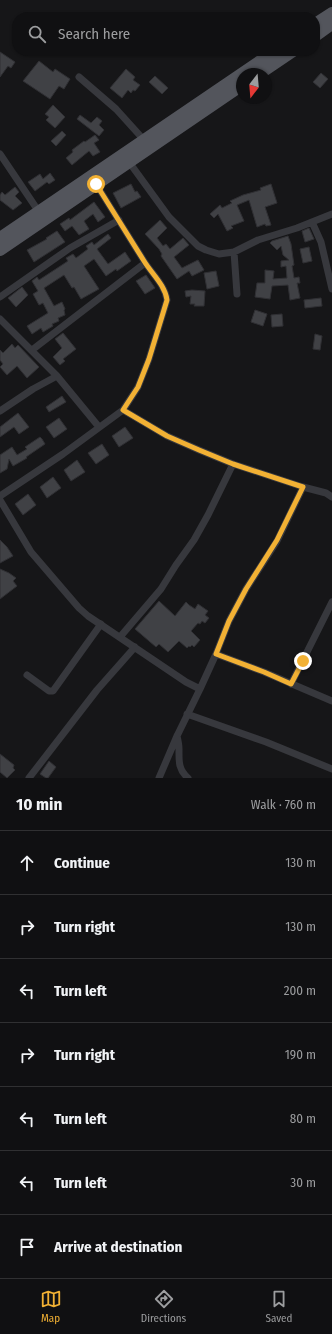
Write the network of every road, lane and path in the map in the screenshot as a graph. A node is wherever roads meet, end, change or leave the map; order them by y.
1 (332, 13) edge
2 (320, 21) edge
3 (332, 24) edge
4 (320, 32) edge
5 (268, 56) edge
6 (286, 56) edge
7 (268, 68) edge
8 (79, 77) dead end
9 (236, 89) edge
10 (144, 140) junction
11 (0, 154) edge
12 (129, 162) junction
13 (96, 184) junction
14 (39, 212) junction
15 (332, 214) edge
16 (119, 220) junction
17 (312, 222) junction
18 (0, 238) edge
19 (0, 250) edge
20 (234, 252) junction
21 (145, 263) junction
22 (332, 285) edge
23 (237, 294) dead end
24 (0, 297) edge
25 (0, 319) edge
26 (32, 350) junction
27 (57, 376) junction
28 (123, 410) junction
29 (0, 411) edge
30 (99, 427) junction
31 (233, 464) junction
32 (303, 487) junction
33 (0, 496) edge
34 (332, 497) edge
35 (0, 500) edge
36 (332, 602) edge
37 (101, 624) junction
38 (120, 637) junction
39 (134, 646) junction
40 (216, 654) junction
41 (27, 675) dead end
42 (291, 684) junction
43 (200, 689) junction
44 (332, 701) edge
45 (187, 714) junction
46 (177, 736) junction
47 (332, 769) edge
48 (30, 778) edge
49 (159, 778) edge
50 (188, 778) edge

1 - 2 main road
3 - 4 main road
5 - 10 main road
6 - 7 main road
8 - 10 street
9 - 12 main road
10 - 14 main road
11 - 14 street
12 - 13 main road
12 - 20 street
13 - 16 street
13 - 19 main road
14 - 18 main road
15 - 17 street
16 - 21 street
16 - 24 street
17 - 20 street
17 - 22 street
20 - 23 street
21 - 26 street
21 - 28 street
25 - 26 street
26 - 27 street
27 - 29 street
27 - 30 street
28 - 30 street
28 - 31 street
30 - 33 street
31 - 32 street
31 - 38 street
32 - 34 street
32 - 40 street
35 - 37 street
36 - 42 street
37 - 38 street
37 - 41 street
38 - 39 street
39 - 43 street
39 - 48 street
40 - 42 street
40 - 43 street
42 - 44 street
43 - 45 street
45 - 46 street
45 - 47 street
46 - 49 street
46 - 50 street

